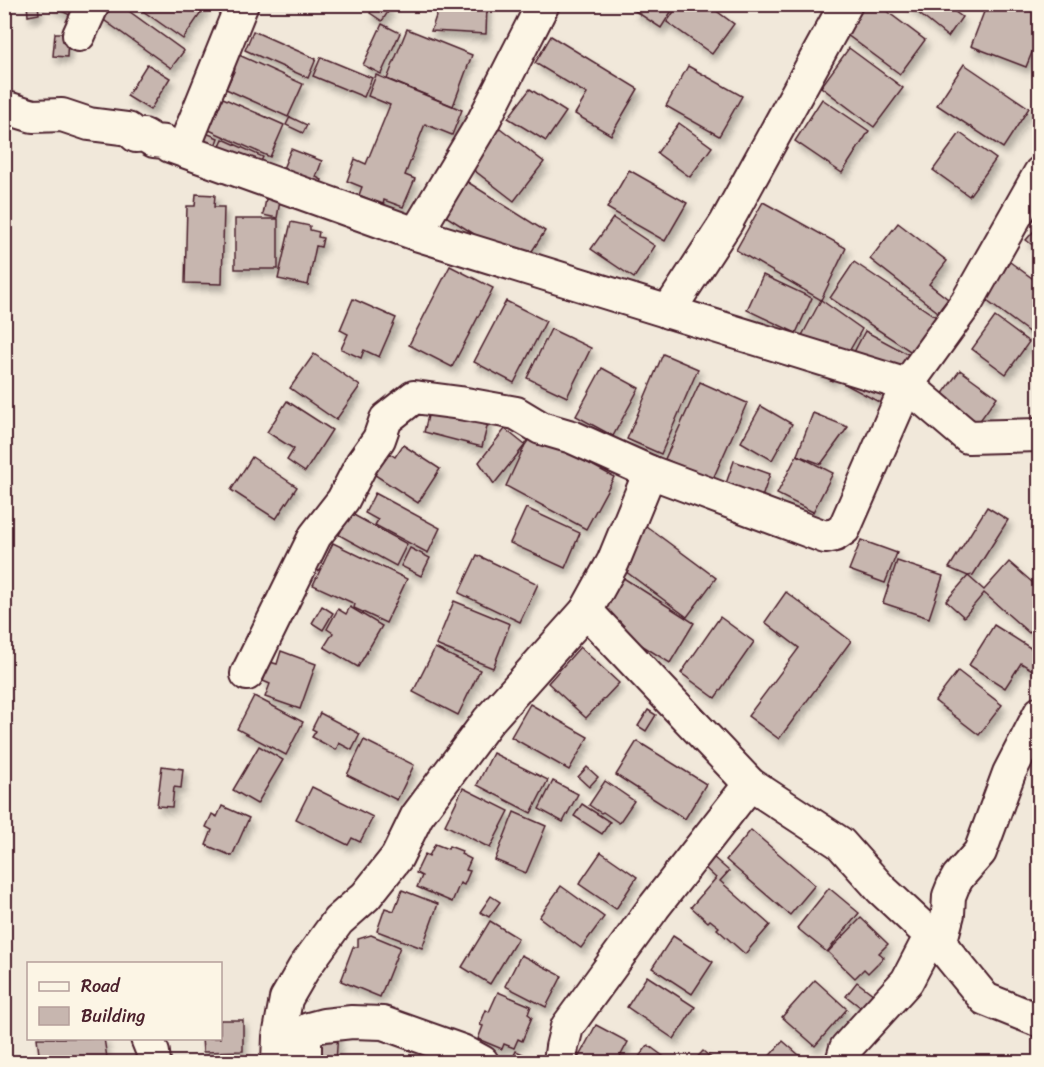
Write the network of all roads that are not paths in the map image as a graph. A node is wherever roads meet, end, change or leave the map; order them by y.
1 (93, 4) edge
2 (543, 4) edge
3 (846, 4) edge
4 (234, 8) edge
5 (79, 35) dead end
6 (4, 107) edge
7 (183, 150) junction
8 (1040, 173) edge
9 (416, 234) junction
10 (668, 312) junction
11 (907, 385) junction
12 (1040, 435) edge
13 (650, 472) junction
14 (586, 611) junction
15 (247, 674) dead end
16 (1040, 713) edge
17 (750, 784) junction
18 (936, 940) junction
19 (1040, 1021) edge
20 (148, 1040) edge
21 (154, 1062) edge
22 (278, 1062) edge
23 (305, 1062) edge
24 (482, 1062) edge
25 (560, 1062) edge
26 (842, 1062) edge

1 - 5 street
2 - 9 street
3 - 10 street
4 - 7 street
6 - 7 street
7 - 9 street
8 - 11 street
9 - 10 street
10 - 11 street
11 - 12 street
11 - 13 street
13 - 14 street
13 - 15 street
14 - 17 street
14 - 22 street
16 - 18 street
17 - 18 street
17 - 25 street
18 - 19 street
18 - 26 street
20 - 21 street
23 - 24 street

